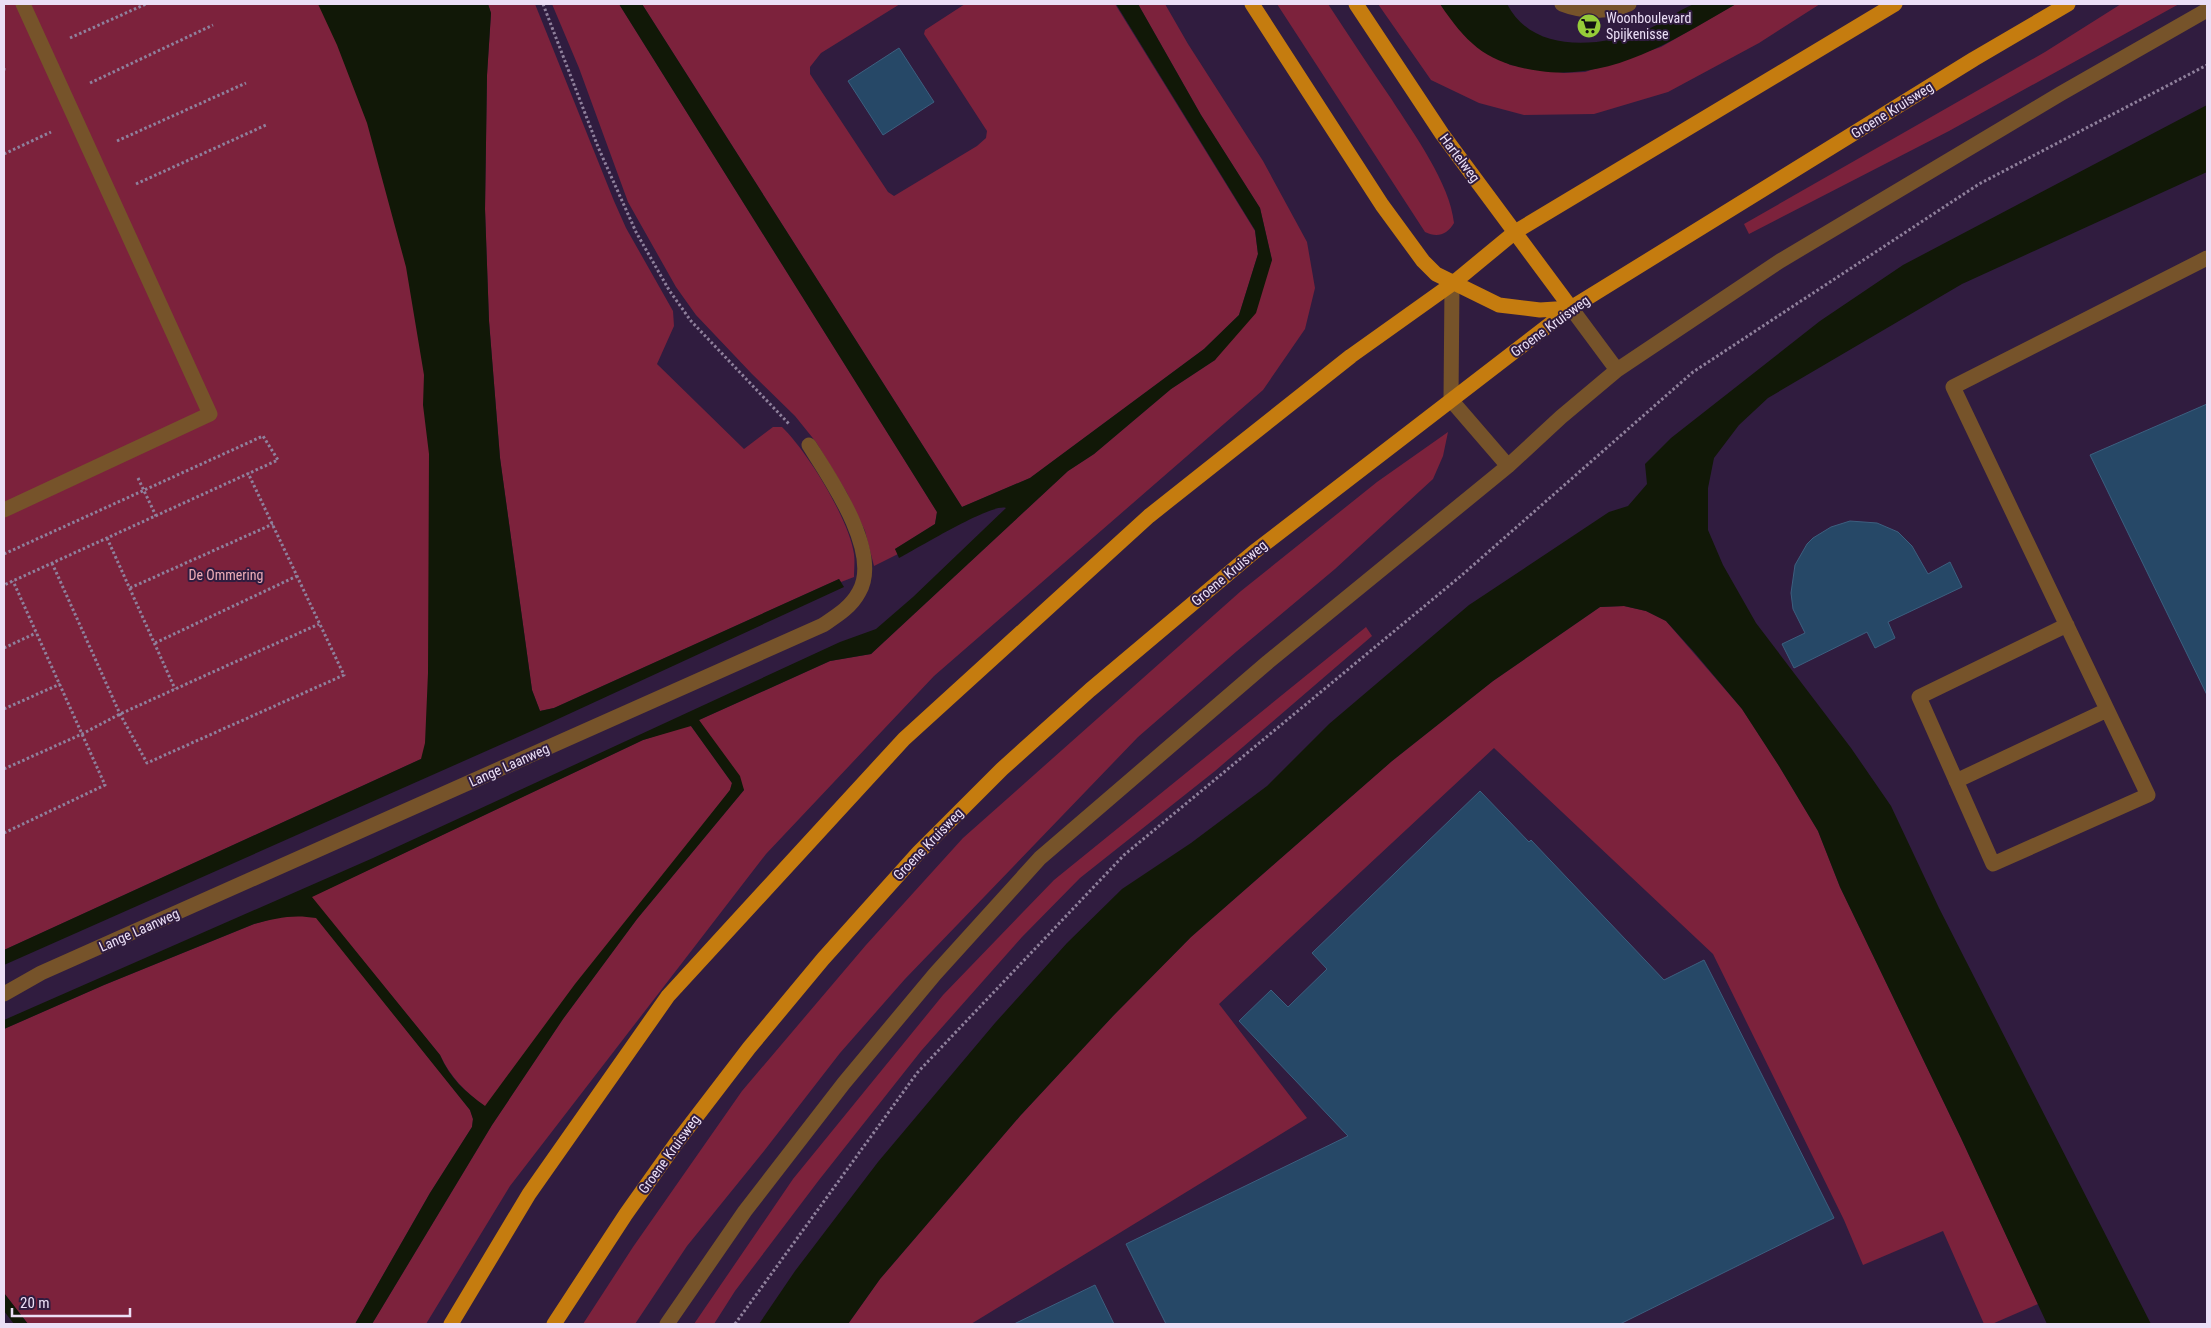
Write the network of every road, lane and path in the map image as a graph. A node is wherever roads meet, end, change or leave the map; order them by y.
1 (23, 4) edge
2 (146, 4) edge
3 (543, 4) edge
4 (1252, 4) edge
5 (1356, 4) edge
6 (1562, 4) edge
7 (1629, 4) edge
8 (1894, 4) edge
9 (2068, 4) edge
10 (2207, 10) edge
11 (213, 25) dead end
12 (44, 50) junction
13 (2207, 65) edge
14 (4, 68) edge
15 (4, 72) edge
16 (246, 83) dead end
17 (64, 95) junction
18 (77, 120) junction
19 (266, 125) dead end
20 (91, 152) junction
21 (4, 154) edge
22 (110, 196) junction
23 (1515, 232) junction
24 (2207, 258) edge
25 (1452, 284) junction
26 (1571, 308) junction
27 (1617, 370) junction
28 (1452, 400) junction
29 (809, 445) joint
30 (127, 452) junction
31 (1508, 466) junction
32 (248, 473) junction
33 (144, 490) junction
34 (4, 510) edge
35 (156, 516) junction
36 (273, 524) junction
37 (107, 538) junction
38 (4, 554) edge
39 (52, 563) junction
40 (297, 576) junction
41 (13, 581) junction
42 (4, 585) edge
43 (130, 588) junction
44 (319, 624) junction
45 (2067, 625) junction
46 (36, 633) junction
47 (155, 643) junction
48 (4, 648) edge
49 (60, 684) junction
50 (175, 689) junction
51 (4, 709) edge
52 (2107, 710) junction
53 (120, 714) junction
54 (82, 734) junction
55 (4, 769) edge
56 (1956, 781) junction
57 (4, 833) edge
58 (4, 994) edge
59 (451, 1324) edge
60 (554, 1324) edge
61 (667, 1324) edge
62 (735, 1324) edge

1 - 12 street
2 - 12 path
3 - 29 path
4 - 25 main road
5 - 23 main road, Hartelweg
6 - 7 street
8 - 23 main road
9 - 26 main road, Groene Kruisweg
10 - 27 street
11 - 17 path
12 - 17 street
13 - 62 path
14 - 15 path
16 - 20 path
17 - 18 street
18 - 20 street
18 - 21 path
19 - 22 path
20 - 22 street
22 - 30 street
23 - 25 main road
23 - 26 main road, Hartelweg
24 - 45 street
25 - 26 main road
25 - 28 street
25 - 59 main road
26 - 27 street, Hartelweg
26 - 28 main road, Groene Kruisweg
27 - 31 street
28 - 31 street
28 - 60 main road, Groene Kruisweg
29 - 58 street, Lange Laanweg
30 - 33 path
30 - 34 street
31 - 61 street
32 - 33 path
32 - 35 path
32 - 36 path
33 - 35 path
33 - 38 path
35 - 37 path
36 - 40 path
36 - 43 path
37 - 39 path
37 - 43 path
39 - 41 path
39 - 53 path
40 - 44 path
40 - 47 path
41 - 42 path
41 - 46 path
43 - 47 path
44 - 50 path
44 - 53 path
45 - 52 street
45 - 56 street
46 - 48 path
46 - 49 path
47 - 50 path
49 - 51 path
49 - 54 path
50 - 53 path
52 - 56 street
52 - 56 street
53 - 54 path
54 - 55 path
54 - 57 path

